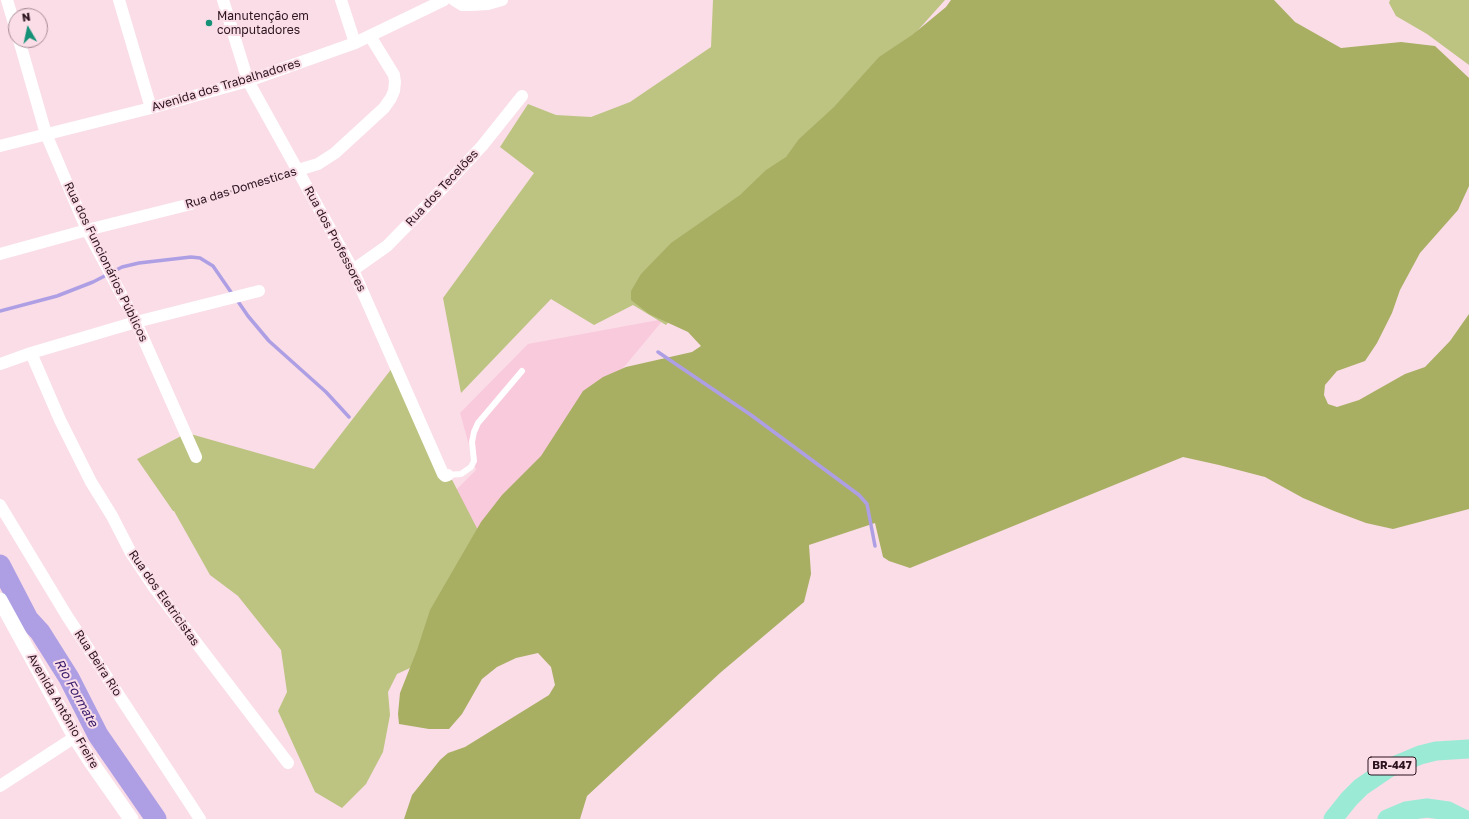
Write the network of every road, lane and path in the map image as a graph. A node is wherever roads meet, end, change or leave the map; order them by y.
1 (119, 0) edge
2 (223, 0) edge
3 (341, 0) edge
4 (444, 0) edge
5 (454, 0) edge
6 (502, 0) edge
7 (370, 36) junction
8 (355, 43) junction
9 (21, 48) edge
10 (248, 81) junction
11 (522, 96) dead end
12 (151, 108) junction
13 (46, 134) junction
14 (0, 146) edge
15 (298, 170) junction
16 (191, 204) joint
17 (87, 230) junction
18 (0, 254) edge
19 (353, 270) junction
20 (259, 291) dead end
21 (136, 322) junction
22 (31, 353) junction
23 (0, 364) edge
24 (522, 371) dead end
25 (196, 457) dead end
26 (448, 474) joint
27 (0, 505) edge
28 (0, 600) edge
29 (75, 737) junction
30 (1469, 748) edge
31 (288, 763) dead end
32 (0, 786) edge
33 (131, 819) edge
34 (200, 819) edge
35 (1333, 819) edge
36 (1386, 819) edge
37 (1464, 819) edge

1 - 12 street
2 - 10 street, Rua dos Professores
3 - 8 street
4 - 7 street, Avenida dos Trabalhadores
5 - 6 street
7 - 8 street, Avenida dos Trabalhadores
7 - 15 street, Rua das Domesticas
8 - 10 street, Avenida dos Trabalhadores
9 - 13 street, Rua dos Funcionários Públicos
10 - 12 street, Avenida dos Trabalhadores
10 - 15 street, Rua dos Professores
11 - 19 street, Rua dos Tecelões
12 - 13 street, Avenida dos Trabalhadores
13 - 14 street, Avenida dos Trabalhadores
13 - 17 street, Rua dos Funcionários Públicos
15 - 16 path, Rua das Domesticas
15 - 19 street, Rua dos Professores
16 - 17 street, Rua das Domesticas
17 - 18 street, Rua das Domesticas
17 - 21 street, Rua dos Funcionários Públicos
19 - 26 street, Rua dos Professores
20 - 21 street
21 - 22 street
21 - 25 street, Rua dos Funcionários Públicos
22 - 23 street
22 - 31 street, Rua dos Eletricistas
24 - 26 lane
27 - 34 street, Rua Beira Rio
28 - 29 street, Avenida Antônio Freire
29 - 32 street
29 - 33 street, Avenida Antônio Freire
30 - 35 main road, BR-447
36 - 37 main road

